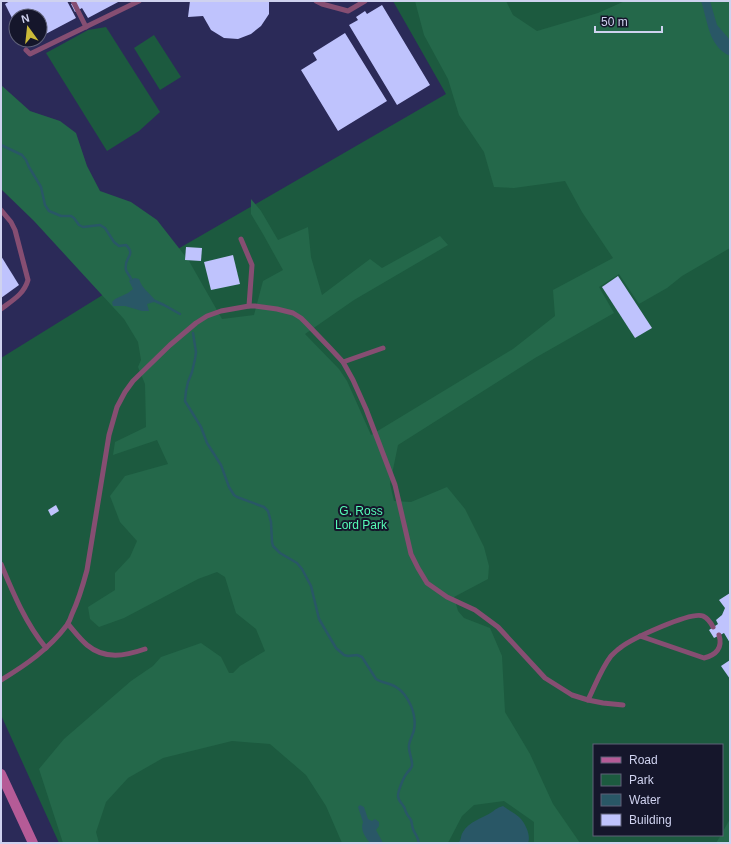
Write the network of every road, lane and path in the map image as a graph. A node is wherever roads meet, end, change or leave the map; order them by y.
1 (73, 1) edge
2 (138, 1) edge
3 (316, 1) edge
4 (365, 1) edge
5 (324, 3) edge
6 (86, 27) junction
7 (26, 50) dead end
8 (1, 210) edge
9 (241, 239) dead end
10 (249, 306) junction
11 (1, 308) edge
12 (383, 348) dead end
13 (343, 362) junction
14 (1, 564) edge
15 (68, 624) junction
16 (713, 627) dead end
17 (719, 635) dead end
18 (640, 636) junction
19 (46, 648) junction
20 (145, 649) dead end
21 (1, 680) edge
22 (588, 700) junction
23 (623, 705) dead end
24 (1, 774) edge
25 (32, 843) edge

1 - 6 lane
2 - 6 lane
3 - 5 lane
4 - 5 lane
6 - 7 lane
8 - 11 lane
9 - 10 lane
10 - 13 lane
10 - 15 lane
12 - 13 lane
13 - 22 lane
14 - 19 lane
15 - 19 lane
15 - 20 lane
16 - 18 lane
17 - 18 lane
18 - 22 lane
19 - 21 lane
22 - 23 lane
24 - 25 main road

